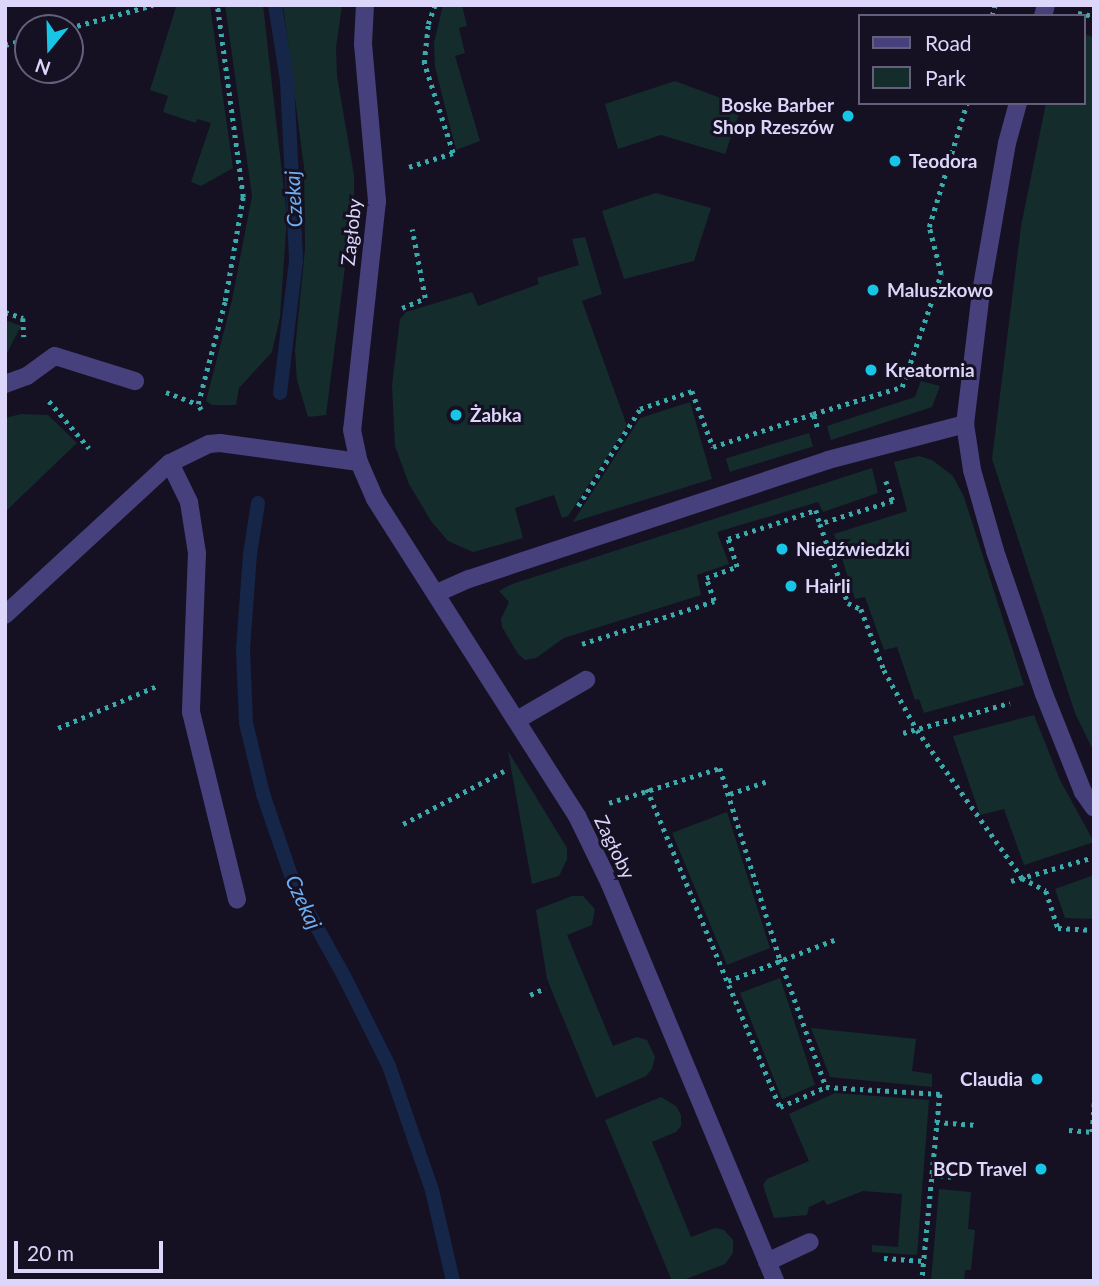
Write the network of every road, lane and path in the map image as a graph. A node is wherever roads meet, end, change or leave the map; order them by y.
1 (153, 5) edge
2 (217, 5) edge
3 (365, 5) edge
4 (435, 5) edge
5 (84, 24) edge
6 (966, 105) edge
7 (1017, 105) edge
8 (401, 170) dead end
9 (410, 221) dead end
10 (396, 311) dead end
11 (135, 381) dead end
12 (5, 383) edge
13 (813, 414) junction
14 (965, 424) junction
15 (874, 447) junction
16 (200, 448) junction
17 (828, 460) junction
18 (359, 462) junction
19 (170, 463) junction
20 (575, 510) dead end
21 (820, 524) junction
22 (437, 593) junction
23 (5, 615) edge
24 (592, 641) dead end
25 (193, 671) junction
26 (586, 680) dead end
27 (1044, 694) junction
28 (517, 720) junction
29 (58, 728) dead end
30 (917, 730) junction
31 (904, 733) dead end
32 (504, 771) dead end
33 (767, 781) dead end
34 (647, 789) junction
35 (730, 794) junction
36 (1094, 808) edge
37 (577, 816) junction
38 (403, 824) dead end
39 (1094, 857) edge
40 (1022, 878) junction
41 (1011, 881) dead end
42 (237, 899) dead end
43 (1094, 930) edge
44 (834, 940) dead end
45 (780, 959) junction
46 (728, 981) junction
47 (545, 988) dead end
48 (530, 995) dead end
49 (826, 1087) junction
50 (1094, 1101) edge
51 (936, 1122) junction
52 (976, 1125) dead end
53 (1069, 1130) dead end
54 (1093, 1132) edge
55 (931, 1175) junction
56 (955, 1177) dead end
57 (810, 1242) dead end
58 (884, 1258) dead end
59 (923, 1261) junction
60 (767, 1262) junction
61 (775, 1281) edge
62 (922, 1281) edge

1 - 5 path
2 - 16 path
3 - 18 street, Zagłoby
4 - 8 path
6 - 13 path
7 - 14 street
9 - 10 path
11 - 12 street
13 - 17 path
13 - 20 path
14 - 15 street
14 - 27 street
15 - 17 street
15 - 21 path
16 - 18 street
16 - 19 street
17 - 22 street
18 - 22 street, Zagłoby
19 - 23 street
19 - 25 street
21 - 24 path
21 - 30 path
22 - 28 street, Zagłoby
25 - 29 path
25 - 42 street
26 - 28 street
27 - 30 path
27 - 36 street
28 - 37 street, Zagłoby
30 - 31 path
30 - 40 path
32 - 38 path
33 - 35 path
34 - 35 path
34 - 37 path
34 - 46 path
35 - 45 path
37 - 60 street, Zagłoby
39 - 40 path
40 - 41 path
40 - 43 path
44 - 45 path
45 - 46 path
45 - 49 path
46 - 49 path
47 - 48 path
49 - 51 path
50 - 54 path
51 - 52 path
51 - 55 path
53 - 54 path
55 - 56 path
55 - 59 path
57 - 60 street
58 - 59 path
59 - 62 path
60 - 61 street, Zagłoby

